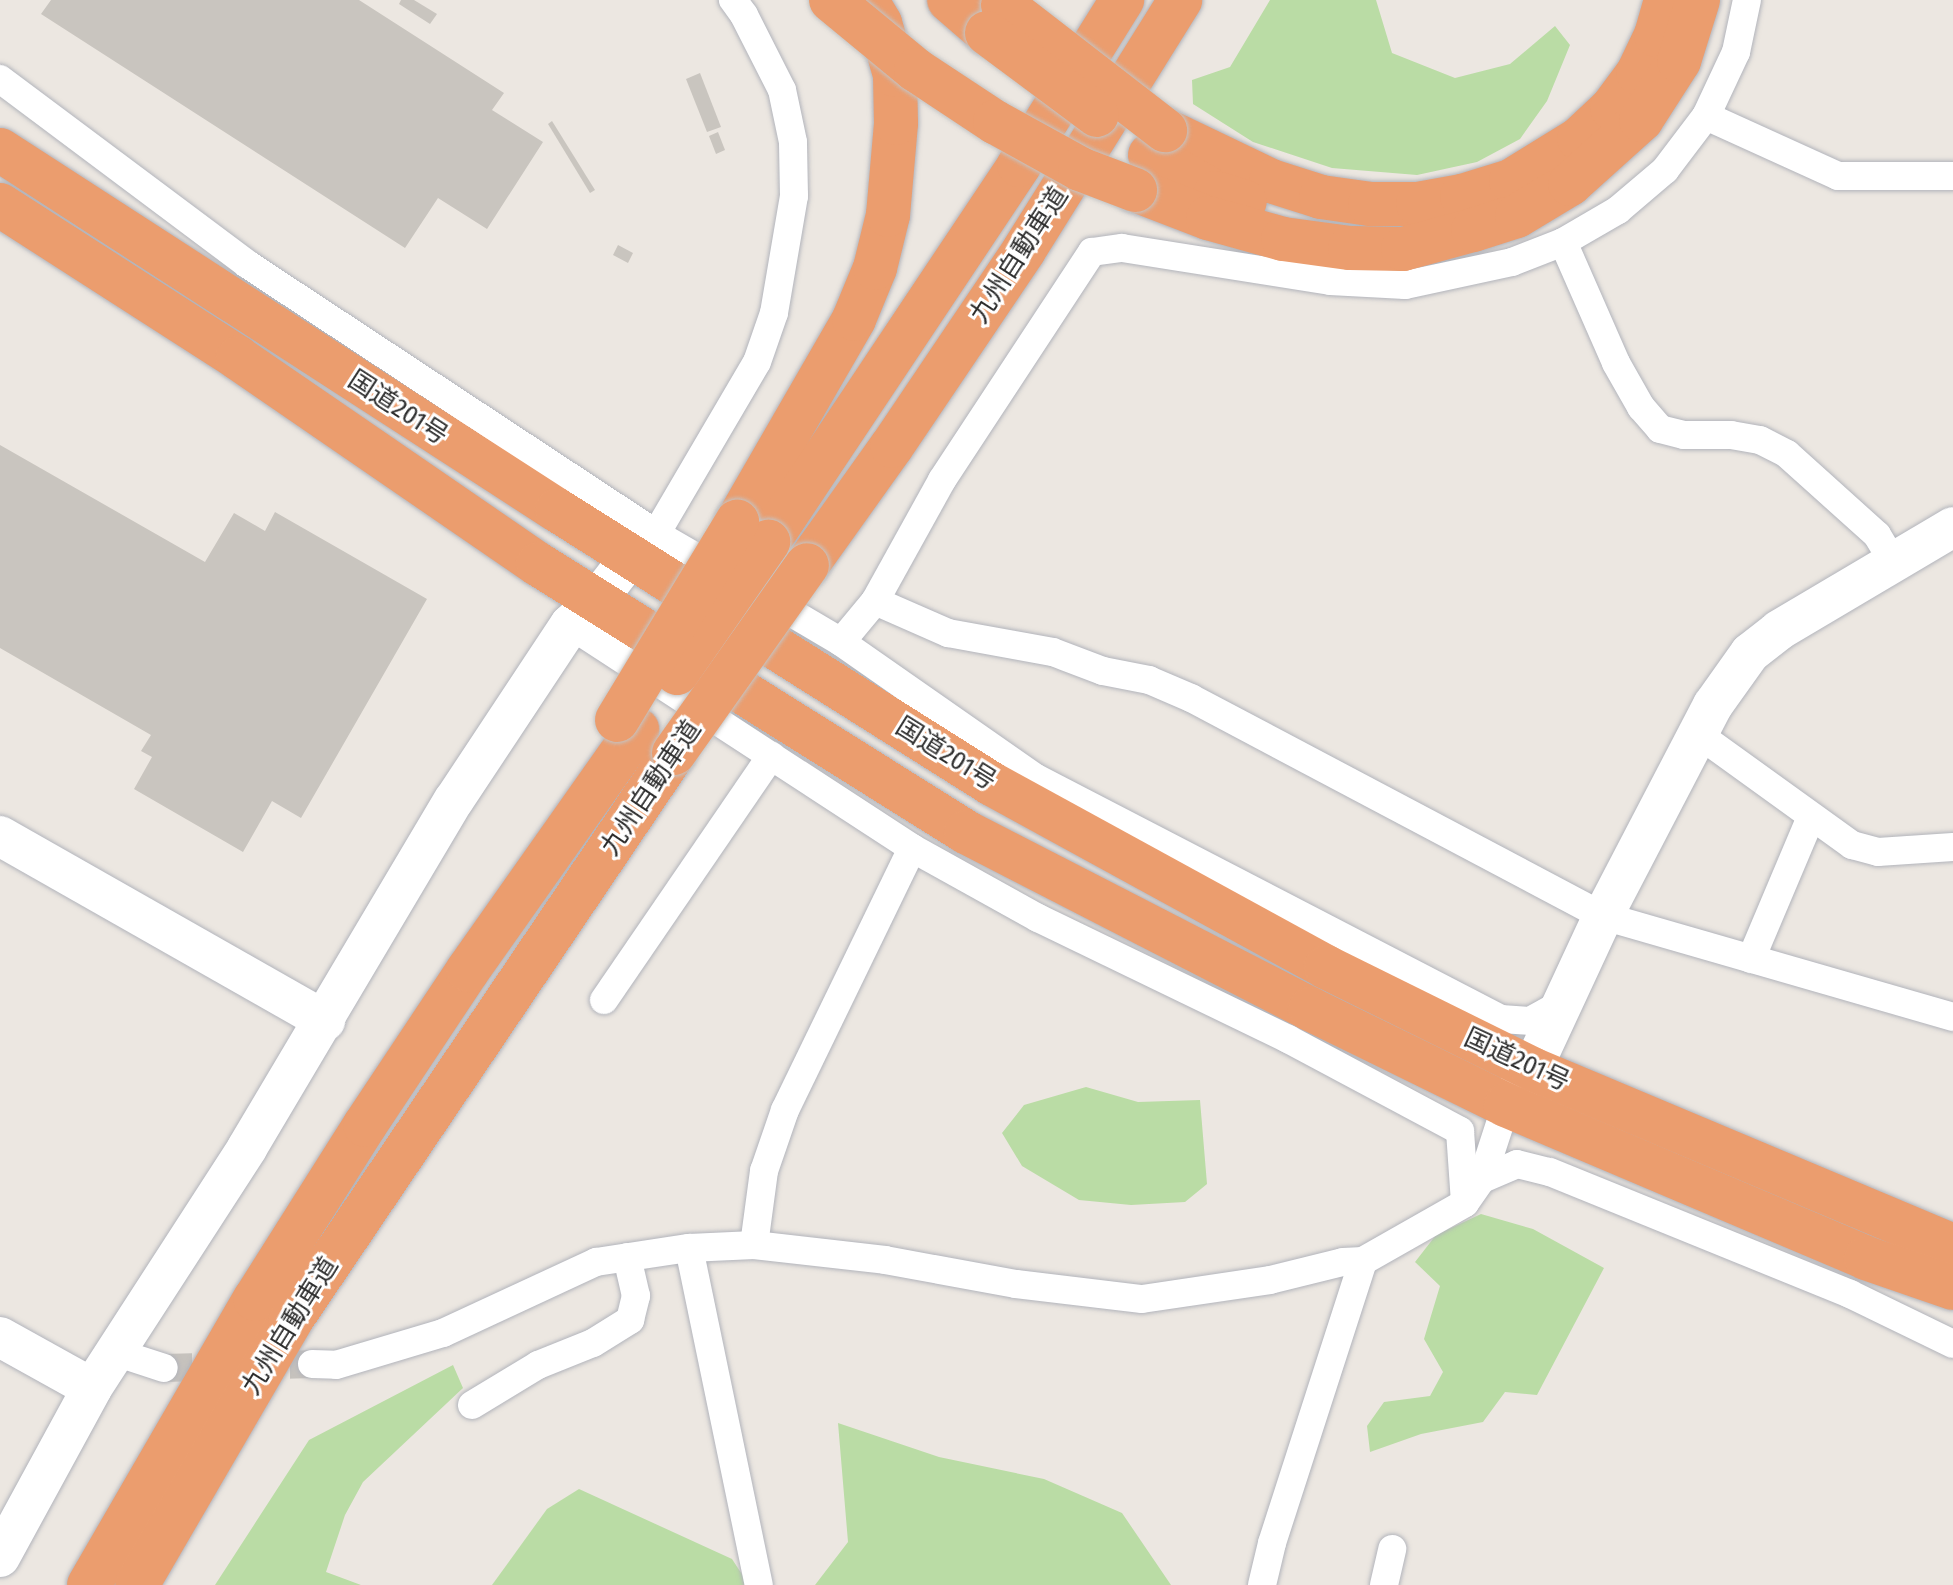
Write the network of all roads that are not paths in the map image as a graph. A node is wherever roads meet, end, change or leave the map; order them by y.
1 (733, 0) edge
2 (831, 0) edge
3 (866, 0) edge
4 (949, 0) edge
5 (1122, 0) edge
6 (1180, 0) edge
7 (1212, 0) edge
8 (1666, 0) edge
9 (1698, 0) edge
10 (1747, 0) edge
11 (996, 13) edge
12 (0, 79) edge
13 (1706, 116) junction
14 (0, 150) edge
15 (1150, 158) junction
16 (1953, 176) edge
17 (0, 205) edge
18 (1563, 242) junction
19 (1024, 250) junction
20 (1953, 527) edge
21 (752, 532) junction
22 (644, 545) junction
23 (1895, 565) junction
24 (875, 601) junction
25 (584, 612) junction
26 (841, 642) junction
27 (1698, 734) junction
28 (771, 756) junction
29 (1811, 817) junction
30 (0, 836) edge
31 (1953, 847) edge
32 (912, 848) junction
33 (1603, 916) junction
34 (1751, 959) junction
35 (604, 1000) dead end
36 (1559, 1005) junction
37 (1953, 1017) edge
38 (325, 1021) junction
39 (1532, 1069) junction
40 (1506, 1105) junction
41 (1482, 1179) junction
42 (1465, 1203) junction
43 (1907, 1228) junction
44 (1953, 1237) edge
45 (754, 1245) junction
46 (1953, 1246) edge
47 (689, 1248) junction
48 (627, 1257) junction
49 (1866, 1258) junction
50 (1363, 1261) junction
51 (1953, 1288) edge
52 (1953, 1305) edge
53 (0, 1337) edge
54 (1953, 1344) edge
55 (118, 1353) junction
56 (312, 1364) tunnel mouth
57 (164, 1368) tunnel mouth
58 (92, 1388) junction
59 (472, 1405) dead end
60 (1392, 1549) dead end
61 (0, 1557) edge
62 (89, 1585) edge
63 (137, 1585) edge
64 (759, 1585) edge
65 (1262, 1585) edge
66 (1384, 1585) edge

1 - 22 street
2 - 15 highway, bridge
3 - 21 highway
4 - 11 highway
5 - 21 highway, 九州自動車道
6 - 19 highway, 九州自動車道
7 - 19 highway
8 - 15 highway
9 - 15 highway
10 - 13 street
11 - 15 highway, bridge
12 - 22 street
13 - 16 street
13 - 18 street
14 - 22 highway, 国道201号
17 - 25 highway, 国道201号
18 - 23 street
18 - 24 street
19 - 63 highway, 九州自動車道, bridge
20 - 23 street
21 - 62 highway, 九州自動車道, bridge
22 - 25 street
22 - 26 street
22 - 39 highway, 国道201号
23 - 27 street
24 - 26 street
24 - 33 street
25 - 28 street
25 - 38 street
25 - 40 highway, 国道201号
26 - 36 street
27 - 29 street
27 - 33 street
28 - 32 street
28 - 35 street
29 - 31 street
29 - 34 street
30 - 38 street
32 - 42 street
32 - 45 street
33 - 34 street
33 - 36 street
34 - 37 street
36 - 39 street
38 - 55 street
39 - 40 street
39 - 43 highway, 国道201号
40 - 41 street
40 - 49 highway, 国道201号
41 - 42 street
41 - 54 street
42 - 50 street
43 - 44 highway
43 - 46 highway, 国道201号
45 - 47 street
45 - 50 street
47 - 48 street
47 - 64 street
48 - 56 street
48 - 59 street
49 - 51 highway, 国道201号
49 - 52 highway
50 - 65 street
53 - 58 street
55 - 57 street
55 - 58 street
58 - 61 street
60 - 66 street

